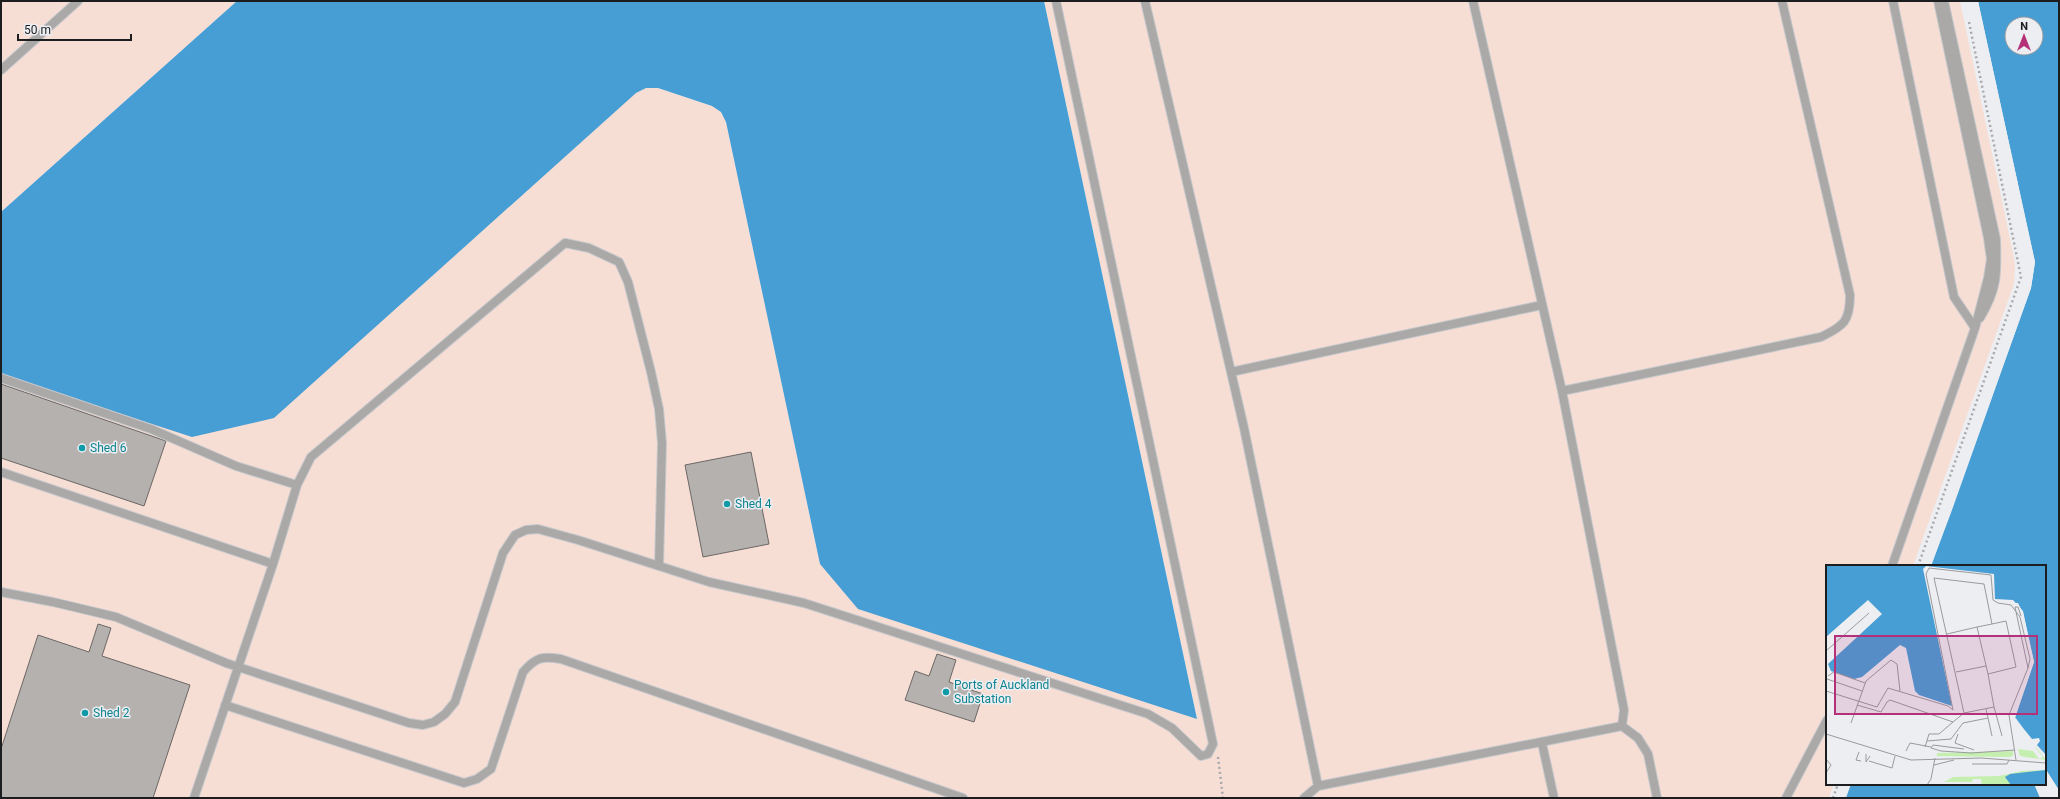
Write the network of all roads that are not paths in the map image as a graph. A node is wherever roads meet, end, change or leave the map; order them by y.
1 (78, 1) edge
2 (1056, 1) edge
3 (1145, 1) edge
4 (1473, 1) edge
5 (1782, 1) edge
6 (1893, 1) edge
7 (1938, 1) edge
8 (1944, 1) edge
9 (1, 70) edge
10 (1542, 305) junction
11 (1975, 328) junction
12 (1231, 372) junction
13 (1, 378) edge
14 (1562, 391) junction
15 (1, 472) edge
16 (297, 485) junction
17 (273, 564) junction
18 (1892, 565) edge
19 (659, 566) junction
20 (1, 592) edge
21 (238, 667) junction
22 (225, 705) junction
23 (1826, 722) edge
24 (1622, 726) junction
25 (1542, 743) junction
26 (1318, 786) junction
27 (194, 798) edge
28 (963, 798) edge
29 (1304, 798) edge
30 (1554, 798) edge
31 (1657, 798) edge
32 (1786, 798) edge

1 - 9 lane
2 - 19 lane
3 - 12 lane
4 - 10 lane
5 - 14 lane
6 - 11 lane
7 - 11 lane
8 - 11 lane
10 - 12 lane
10 - 14 lane
11 - 18 lane
12 - 26 lane
13 - 16 lane
14 - 24 lane
15 - 17 lane
16 - 17 lane
16 - 19 lane
17 - 21 lane
19 - 21 lane
20 - 21 lane
21 - 22 lane
22 - 27 lane
22 - 28 lane
23 - 32 lane
24 - 25 lane
24 - 31 lane
25 - 26 lane
25 - 30 lane
26 - 29 lane

